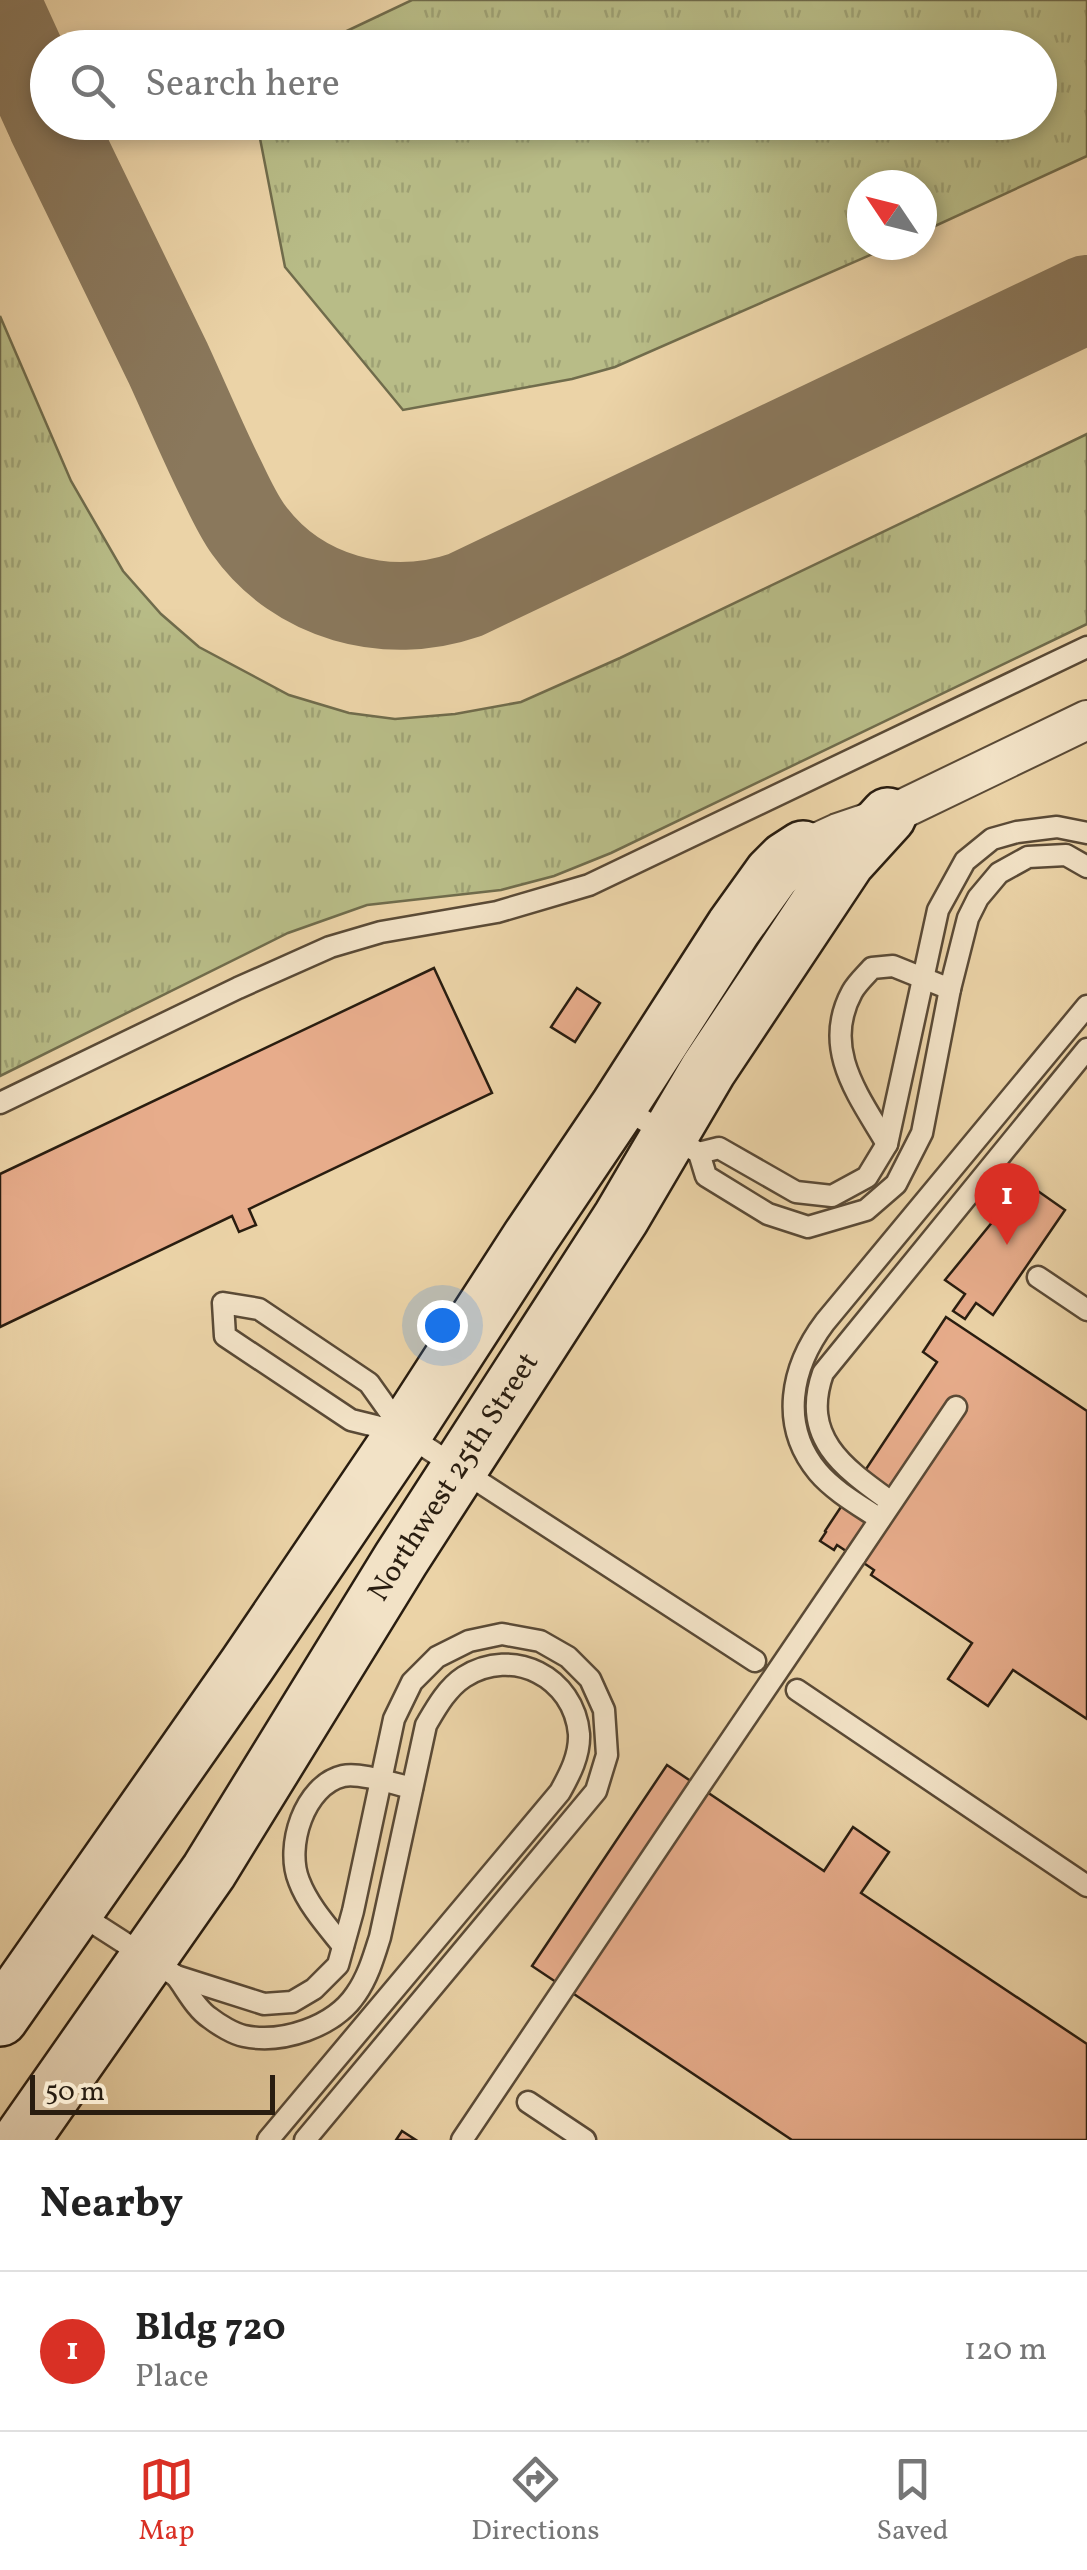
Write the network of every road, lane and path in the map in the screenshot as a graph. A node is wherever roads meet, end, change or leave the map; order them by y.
1 (1087, 647) edge
2 (1087, 720) edge
3 (888, 816) junction
4 (1087, 834) edge
5 (804, 850) joint
6 (1087, 866) edge
7 (922, 978) junction
8 (950, 989) junction
9 (1087, 1006) edge
10 (1087, 1049) edge
11 (0, 1103) edge
12 (620, 1106) junction
13 (685, 1144) junction
14 (887, 1144) junction
15 (1038, 1277) dead end
16 (1087, 1310) edge
17 (956, 1406) dead end
18 (404, 1432) junction
19 (458, 1468) junction
20 (853, 1488) junction
21 (885, 1511) junction
22 (755, 1661) dead end
23 (798, 1690) dead end
24 (380, 1781) junction
25 (412, 1788) junction
26 (1087, 1886) edge
27 (76, 1912) junction
28 (343, 1946) junction
29 (161, 1967) junction
30 (0, 2018) edge
31 (528, 2102) dead end
32 (21, 2140) edge
33 (268, 2140) edge
34 (304, 2140) edge
35 (462, 2140) edge
36 (584, 2140) edge

1 - 11 lane
2 - 3 street, Northwest 25th Street
3 - 5 street, Northwest 25th Street
3 - 13 street, Northwest 25th Street
4 - 7 lane
5 - 12 street, Northwest 25th Street
6 - 8 lane
7 - 8 lane
7 - 14 lane
7 - 14 lane
8 - 13 lane
9 - 20 lane
10 - 20 lane
12 - 13 lane
12 - 18 street, Northwest 25th Street
13 - 14 lane
13 - 19 street, Northwest 25th Street
15 - 16 lane
17 - 21 lane
18 - 18 lane
18 - 19 lane
18 - 27 street, Northwest 25th Street
19 - 22 lane
19 - 29 street, Northwest 25th Street
20 - 21 lane
21 - 35 lane, bridge
23 - 26 lane
24 - 25 lane
24 - 28 lane
24 - 28 lane
24 - 34 lane
25 - 29 lane
25 - 33 lane
27 - 29 lane
27 - 30 street, Northwest 25th Street
28 - 29 lane
29 - 32 street, Northwest 25th Street
31 - 36 lane

